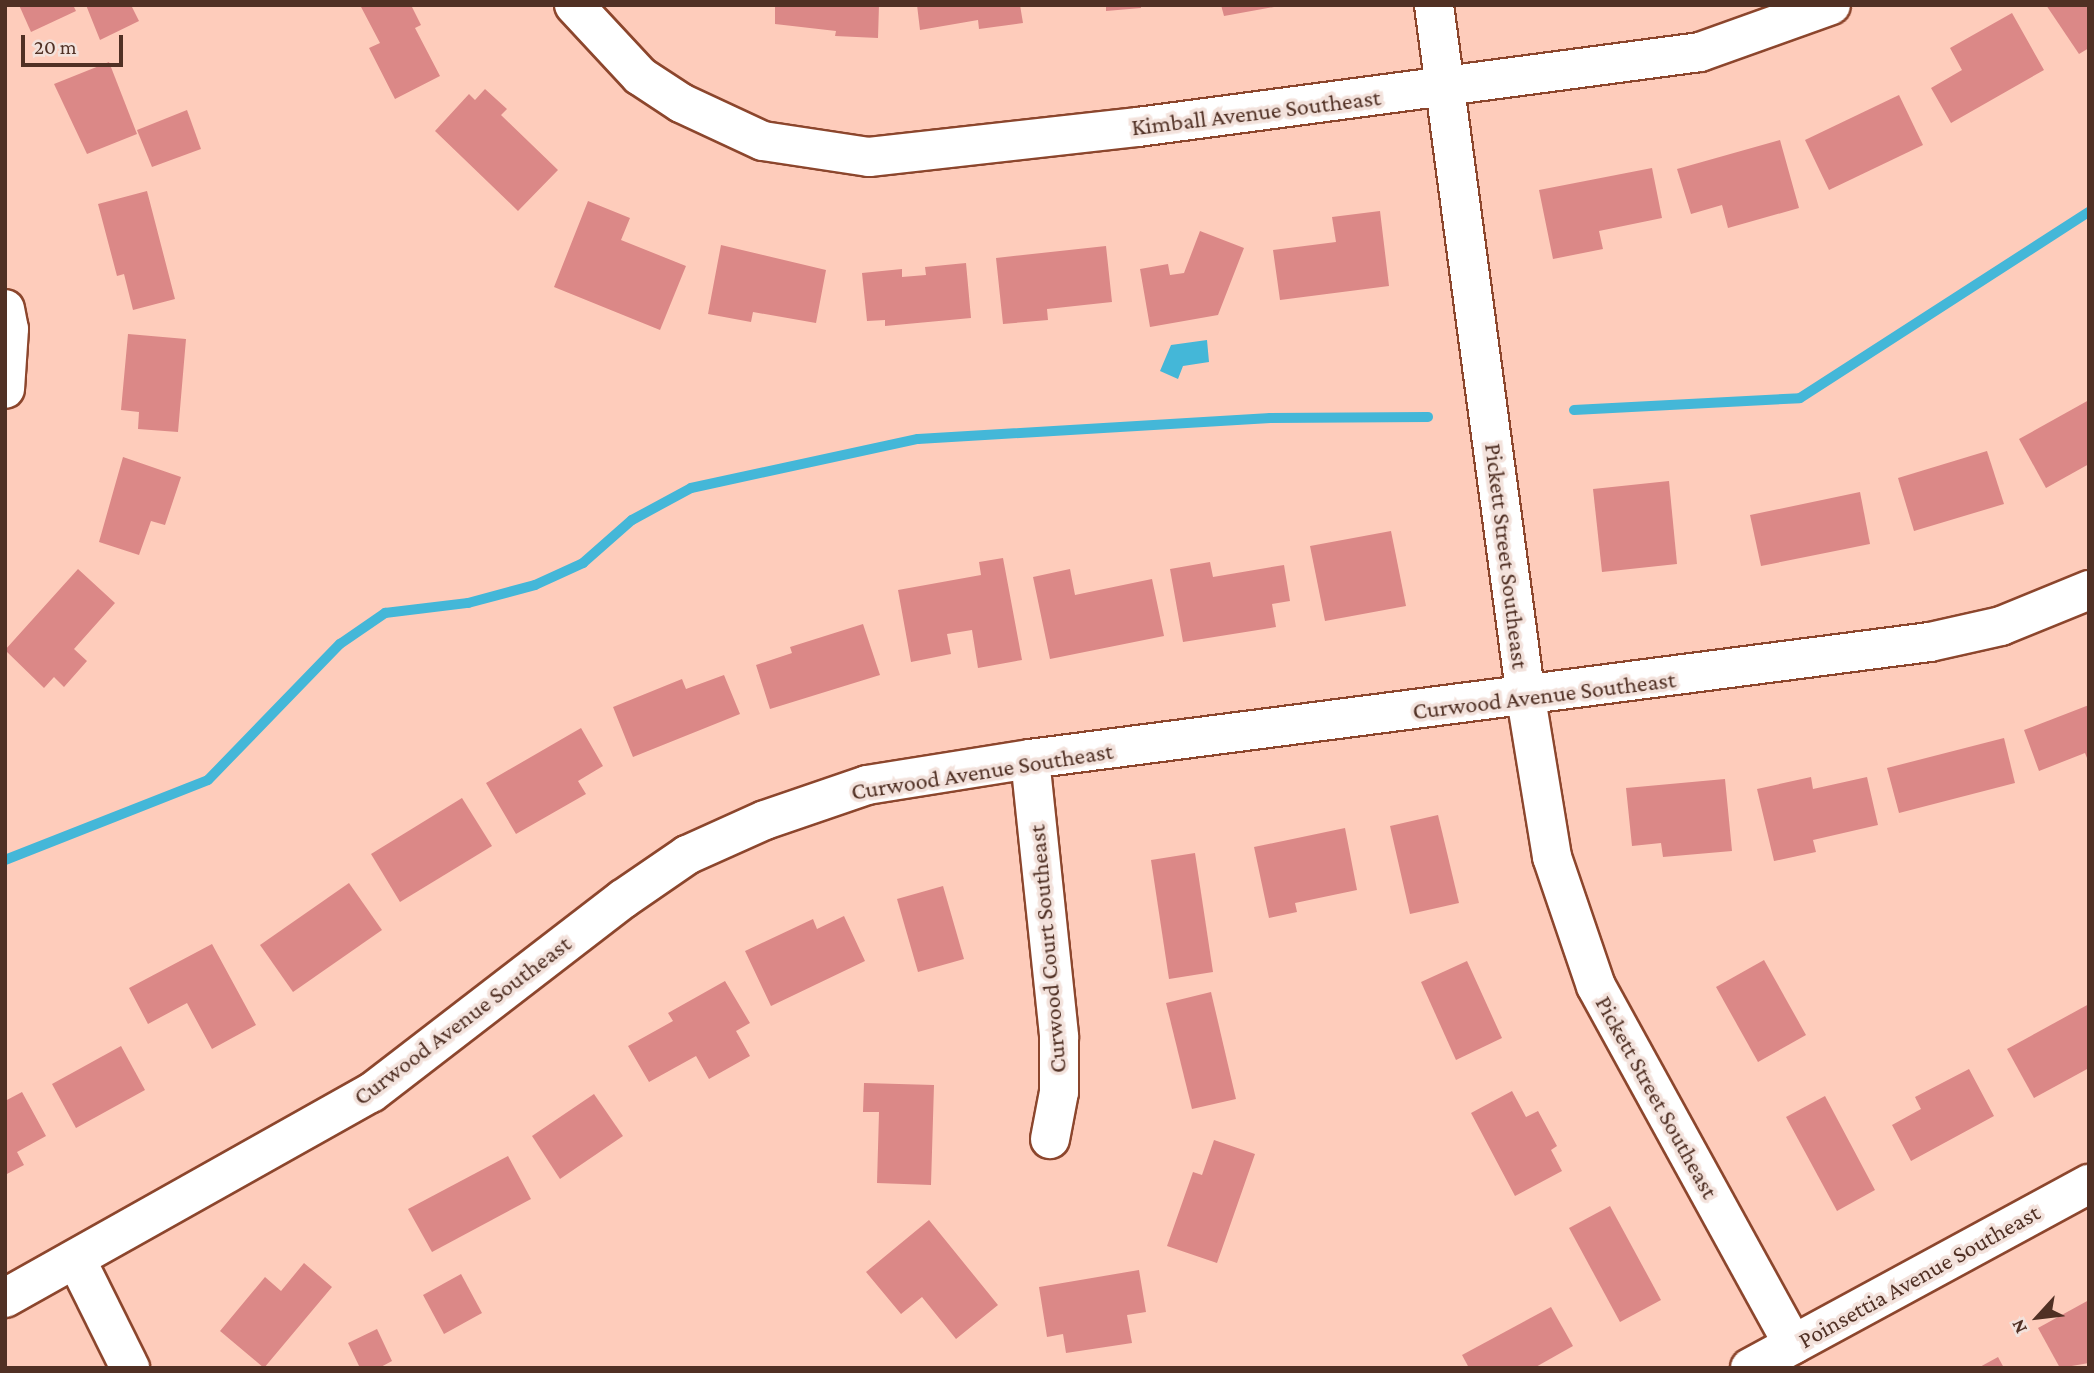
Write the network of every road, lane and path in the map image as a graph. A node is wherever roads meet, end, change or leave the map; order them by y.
1 (574, 5) edge
2 (1434, 5) edge
3 (1831, 5) edge
4 (1446, 87) junction
5 (5, 309) edge
6 (5, 389) edge
7 (2089, 590) edge
8 (1526, 698) junction
9 (1030, 759) junction
10 (1050, 1139) dead end
11 (2089, 1184) edge
12 (76, 1259) junction
13 (5, 1298) edge
14 (1793, 1345) junction
15 (130, 1368) edge
16 (1750, 1368) edge

1 - 4 street, Kimball Avenue Southeast
2 - 4 street, Pickett Street Southeast
3 - 4 street, Kimball Avenue Southeast
4 - 8 street, Pickett Street Southeast
5 - 6 street
7 - 8 street, Curwood Avenue Southeast
8 - 9 street, Curwood Avenue Southeast
8 - 14 street, Pickett Street Southeast
9 - 10 street, Curwood Court Southeast
9 - 12 street, Curwood Avenue Southeast
11 - 14 street, Poinsettia Avenue Southeast
12 - 13 street, Curwood Avenue Southeast
12 - 15 street
14 - 16 street, Poinsettia Avenue Southeast

